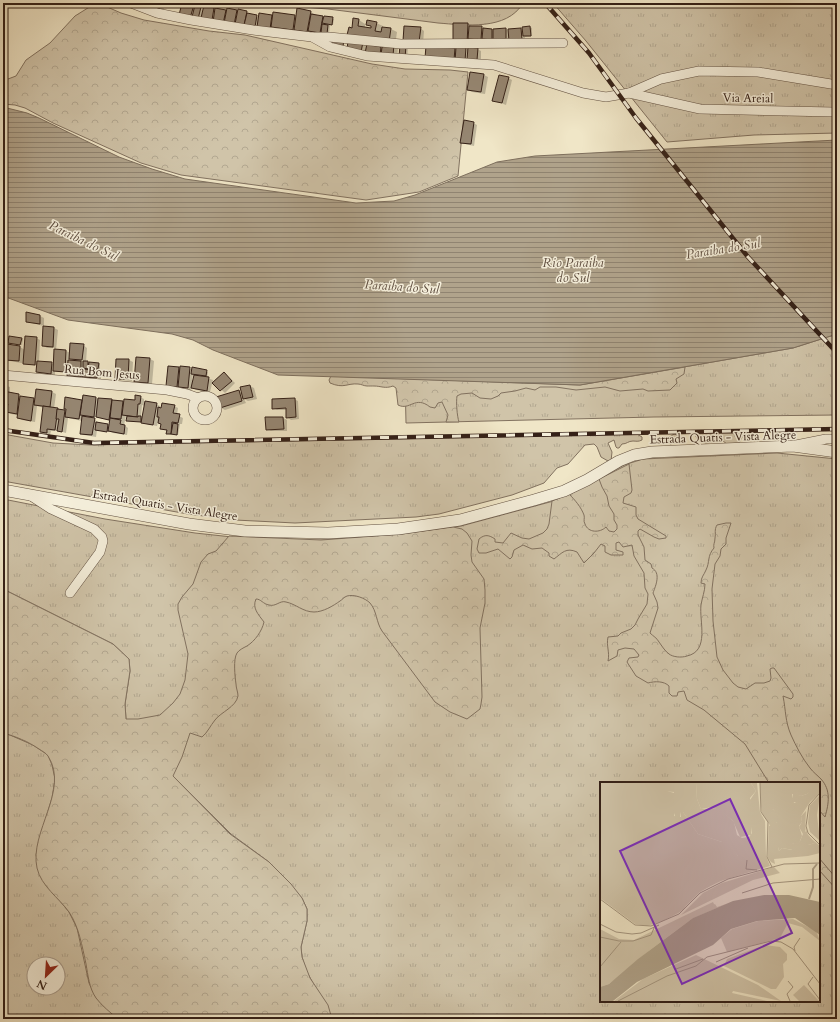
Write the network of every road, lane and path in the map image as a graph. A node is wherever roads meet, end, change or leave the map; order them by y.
1 (131, 3) edge
2 (312, 37) junction
3 (563, 43) dead end
4 (837, 84) edge
5 (629, 93) junction
6 (834, 112) dead end
7 (3, 375) edge
8 (198, 398) dead end
9 (837, 439) edge
10 (793, 446) junction
11 (837, 452) edge
12 (3, 490) edge
13 (30, 496) junction
14 (70, 593) dead end

1 - 2 street
2 - 3 street
2 - 5 street
4 - 5 street
5 - 6 street, Via Areial
7 - 8 street, Rua Bom Jesus
9 - 10 street
10 - 11 street, Estrada Quatis - Vista Alegre
10 - 13 street, Estrada Quatis - Vista Alegre
12 - 13 street, Estrada Quatis - Vista Alegre
13 - 14 street

